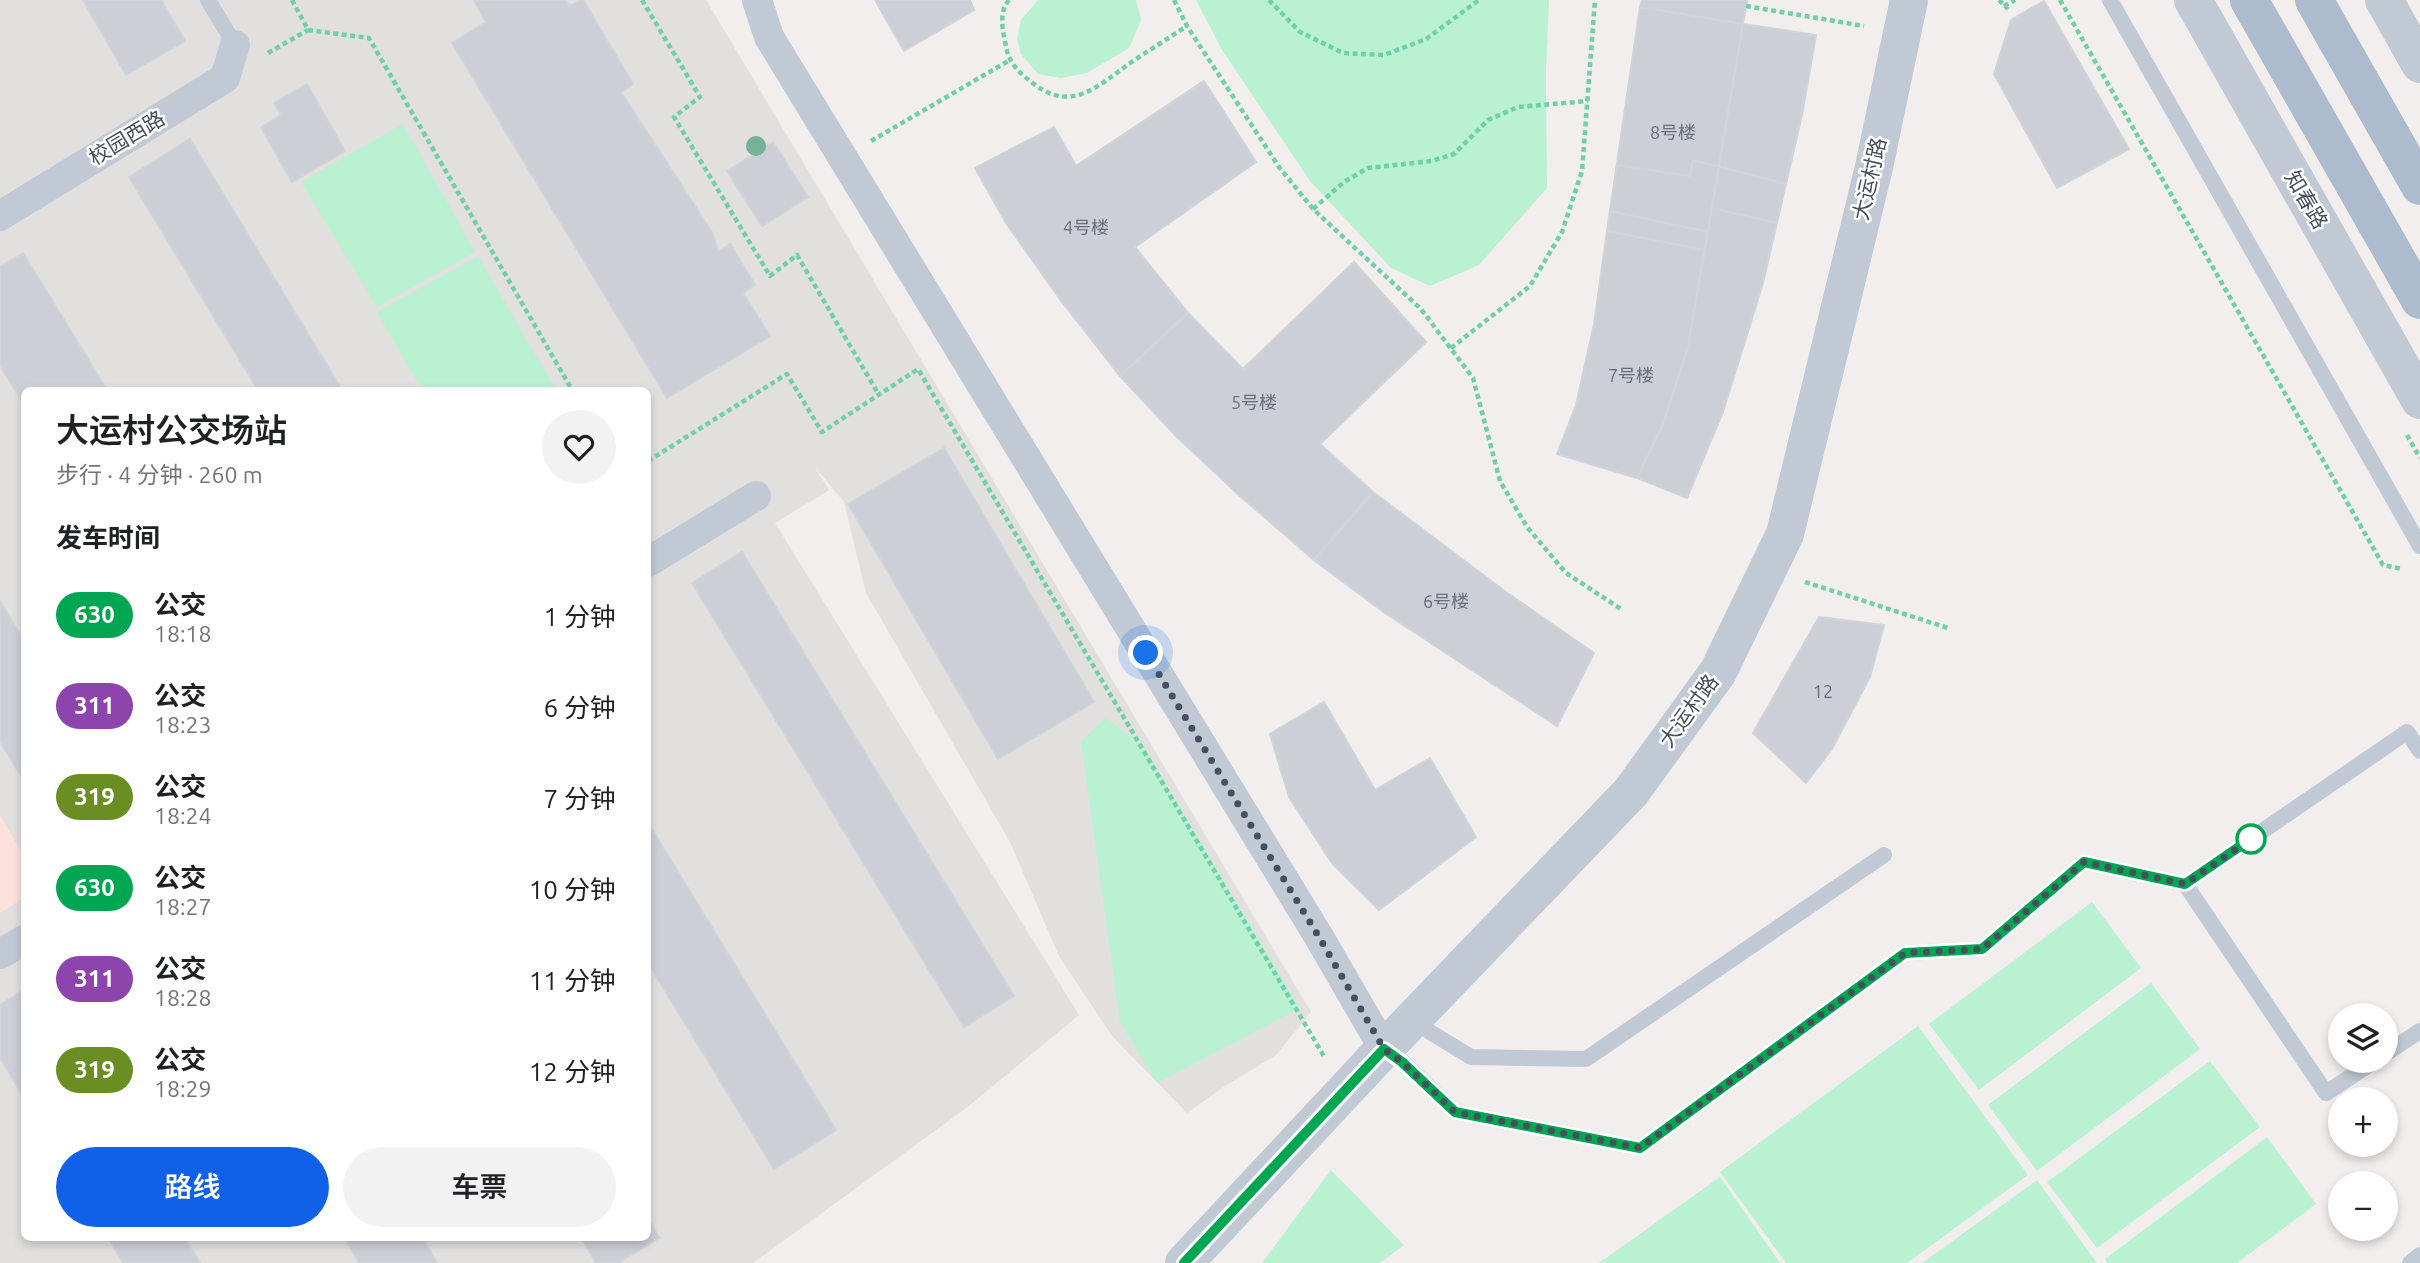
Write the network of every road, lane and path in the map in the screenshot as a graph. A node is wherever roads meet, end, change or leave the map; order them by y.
1 (208, 0) edge
2 (292, 0) edge
3 (642, 0) edge
4 (757, 0) edge
5 (1009, 0) edge
6 (1174, 0) edge
7 (1269, 0) edge
8 (1479, 0) edge
9 (1595, 0) edge
10 (1999, 0) edge
11 (2015, 0) edge
12 (2060, 0) edge
13 (2110, 0) edge
14 (2193, 0) edge
15 (2249, 0) edge
16 (2314, 0) edge
17 (2384, 0) edge
18 (1746, 6) dead end
19 (1906, 16) edge
20 (1187, 26) junction
21 (235, 45) joint
22 (1010, 60) junction
23 (2420, 64) edge
24 (1588, 101) junction
25 (842, 157) junction
26 (2420, 186) edge
27 (1313, 209) junction
28 (0, 216) edge
29 (2420, 300) edge
30 (1451, 348) junction
31 (570, 387) edge
32 (879, 395) junction
33 (2420, 400) edge
34 (651, 459) edge
35 (756, 496) dead end
36 (2420, 545) edge
37 (651, 560) edge
38 (2407, 570) dead end
39 (1799, 580) dead end
40 (1621, 609) dead end
41 (1948, 628) dead end
42 (2420, 751) edge
43 (1884, 855) dead end
44 (2185, 884) junction
45 (21, 942) edge
46 (0, 954) edge
47 (1414, 1019) junction
48 (2420, 1031) edge
49 (2398, 1045) edge
50 (1384, 1049) junction
51 (1327, 1062) dead end
52 (2356, 1073) edge
53 (2420, 1255) edge
54 (1184, 1263) edge
55 (2410, 1263) edge

1 - 21 lane
2 - 31 path
3 - 32 path
4 - 25 street
5 - 22 path
6 - 20 path
7 - 8 path
9 - 24 path
10 - 11 path
12 - 38 path
13 - 36 lane
14 - 33 street, 知春路
15 - 29 main road
16 - 26 main road
17 - 23 street
18 - 19 path
19 - 47 street, 大运村路
20 - 22 path
20 - 27 path
21 - 28 street, 校园西路
22 - 25 path
24 - 27 path
24 - 30 path
25 - 50 street
27 - 30 path
30 - 40 path
32 - 34 path
32 - 51 path
35 - 37 street
39 - 41 path
42 - 44 lane
43 - 47 lane
44 - 50 lane
44 - 52 lane
45 - 46 street
47 - 50 street, 大运村路
48 - 49 lane
50 - 54 street, 大运村路
53 - 55 lane

